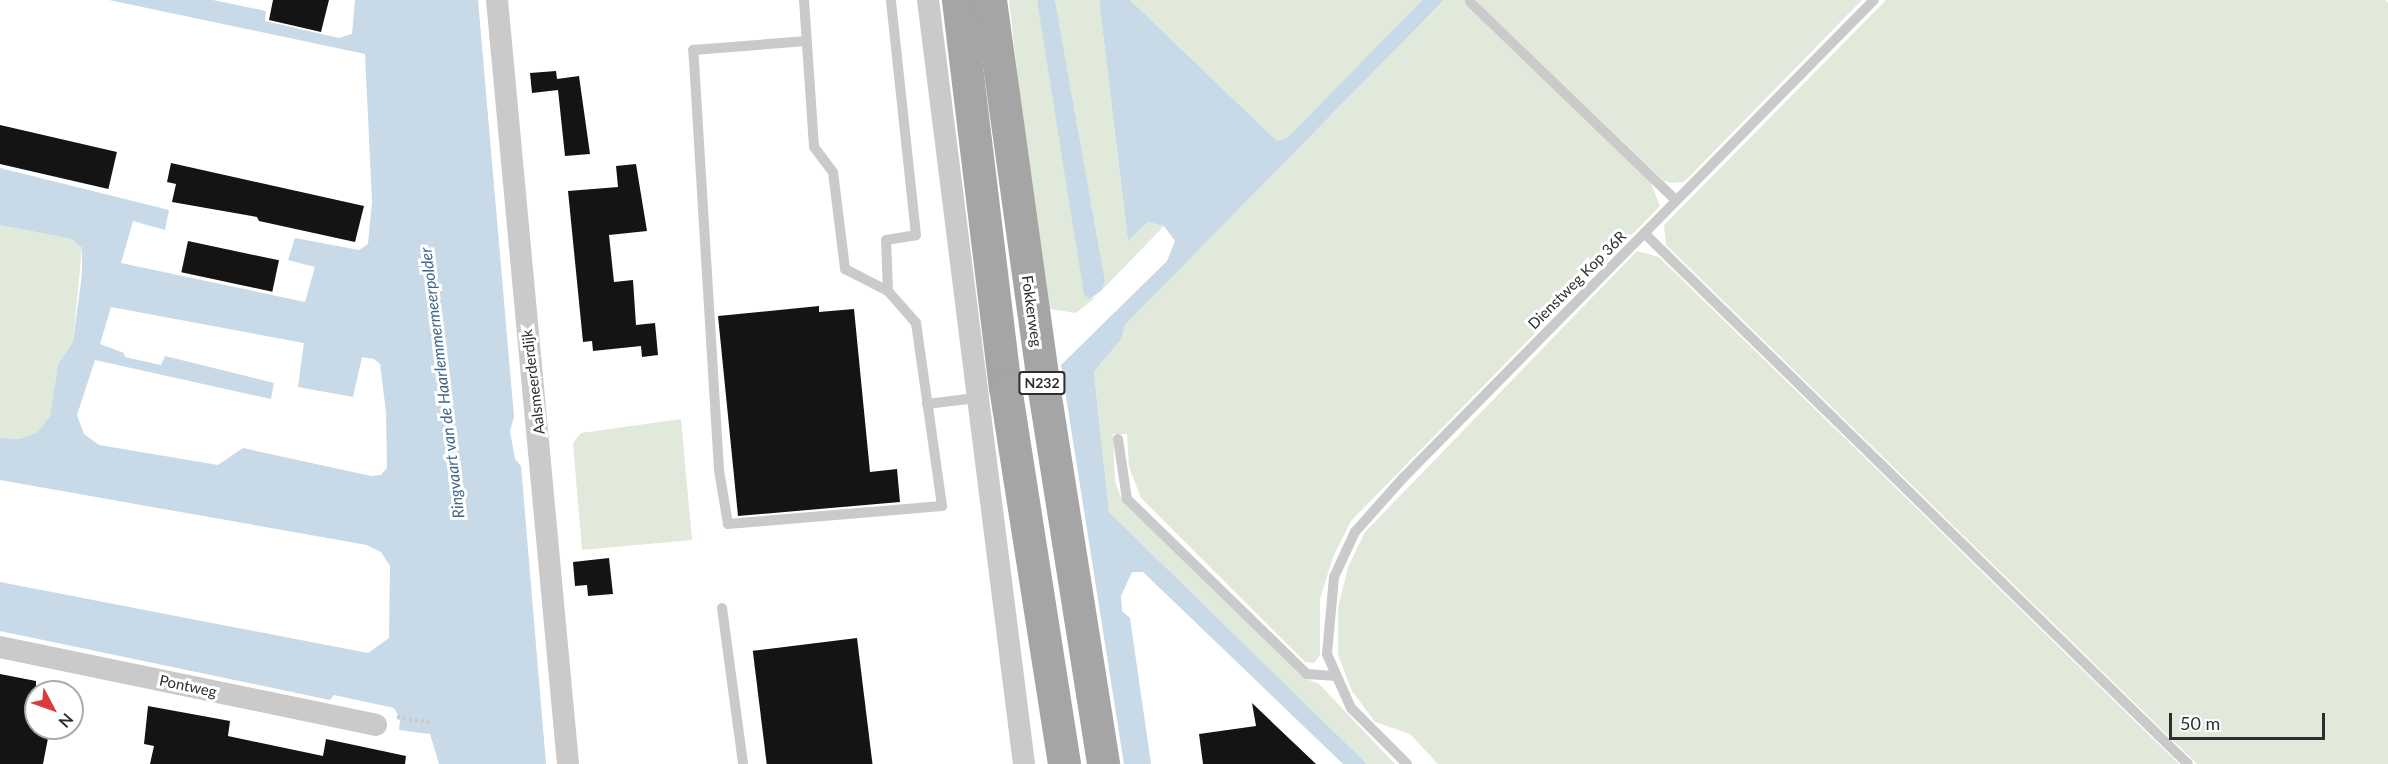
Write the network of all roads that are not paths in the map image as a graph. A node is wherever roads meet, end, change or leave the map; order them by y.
1 (497, 0) edge
2 (804, 0) edge
3 (891, 0) edge
4 (928, 0) edge
5 (958, 0) edge
6 (990, 0) edge
7 (1874, 0) edge
8 (1470, 2) dead end
9 (807, 41) junction
10 (1676, 200) junction
11 (1644, 233) junction
12 (888, 291) junction
13 (976, 398) junction
14 (927, 404) junction
15 (1118, 439) dead end
16 (722, 608) dead end
17 (0, 647) edge
18 (1334, 676) junction
19 (386, 721) road end
20 (568, 764) edge
21 (742, 764) edge
22 (1024, 764) edge
23 (1064, 764) edge
24 (1103, 764) edge
25 (1407, 764) edge
26 (2188, 764) edge

1 - 20 street, Aalsmeerderdijk
2 - 9 lane
3 - 12 lane
4 - 13 street
5 - 23 main road, N232
6 - 24 main road, Fokkerweg / N232
7 - 10 lane, Dienstweg Kop 36R
8 - 10 lane
9 - 12 lane
9 - 14 lane
10 - 11 lane, Dienstweg Kop 36R
11 - 18 lane, Dienstweg Kop 36R
11 - 26 lane
12 - 14 lane
13 - 14 lane
13 - 22 street
15 - 18 lane
16 - 21 lane
17 - 19 street, Pontweg
18 - 25 lane, Dienstweg Kop 36R

